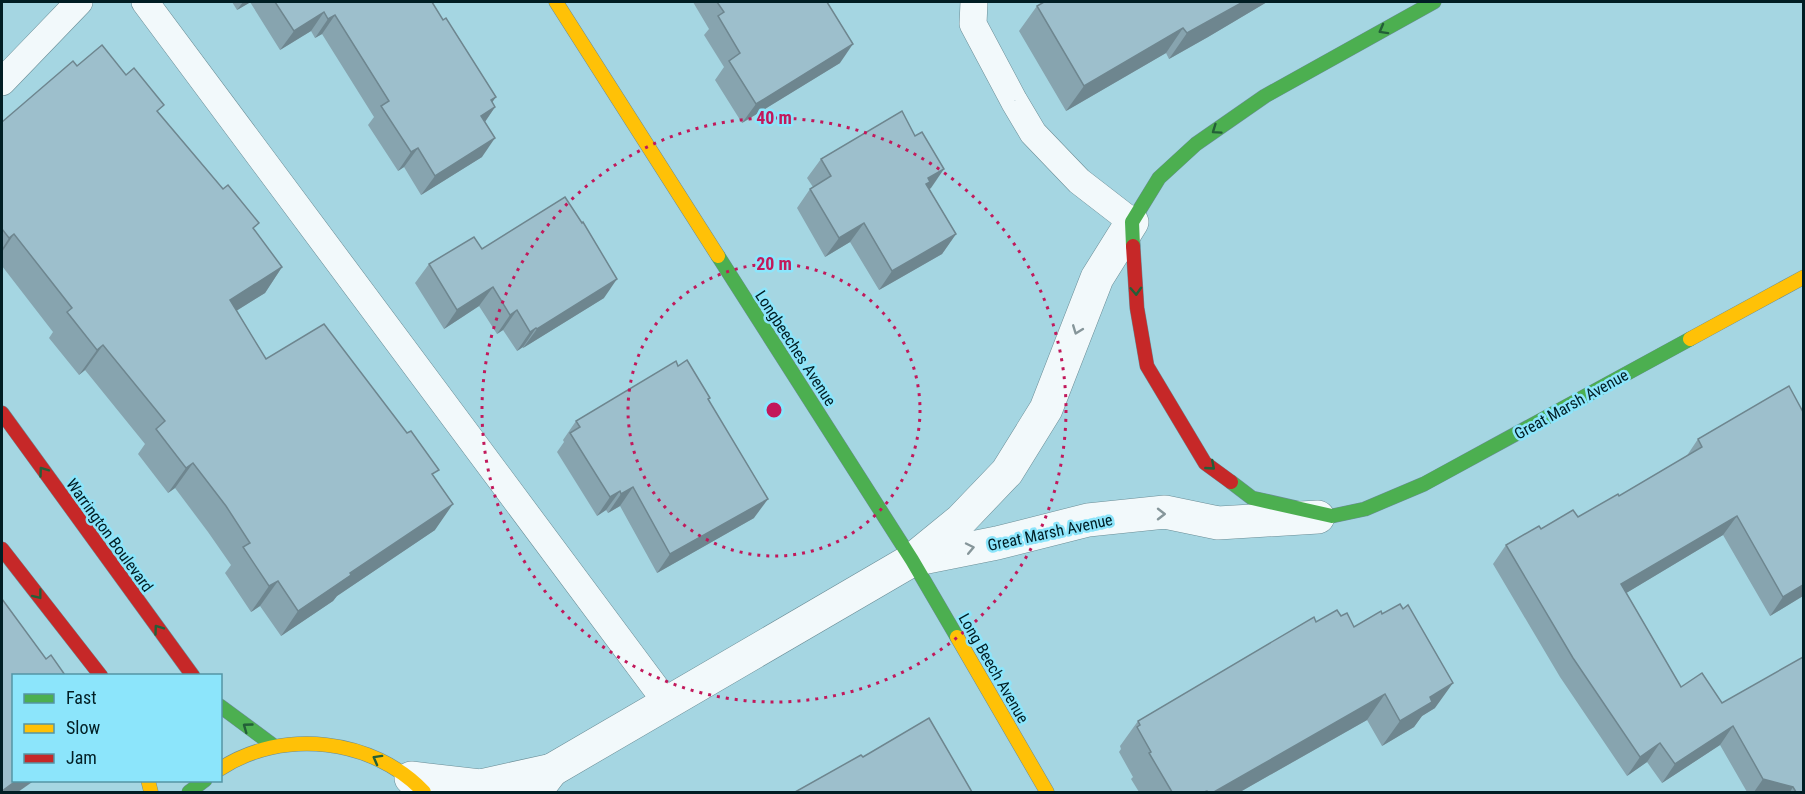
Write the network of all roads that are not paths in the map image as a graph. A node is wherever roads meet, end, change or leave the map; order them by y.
1 (79, 2) edge
2 (145, 2) edge
3 (556, 2) edge
4 (974, 2) edge
5 (1434, 2) edge
6 (2, 82) edge
7 (1132, 222) junction
8 (1803, 277) edge
9 (2, 413) edge
10 (1332, 516) junction
11 (2, 549) edge
12 (912, 560) junction
13 (100, 674) edge
14 (192, 674) edge
15 (667, 703) junction
16 (222, 707) edge
17 (274, 746) junction
18 (222, 768) edge
19 (543, 781) edge
20 (202, 782) edge
21 (417, 785) edge
22 (189, 792) edge
23 (1047, 792) edge

1 - 6 lane
2 - 15 lane
3 - 12 street, Longbeeches Avenue
4 - 7 lane
5 -> 7 street, Great Marsh Avenue
7 -> 10 street, Great Marsh Avenue
7 -> 12 street, Great Marsh Avenue
8 - 10 street, Great Marsh Avenue
14 -> 9 street, Warrington Boulevard
12 -> 10 street, Great Marsh Avenue
11 -> 13 street
12 - 15 street, Great Marsh Avenue
12 - 23 street, Long Beech Avenue
15 - 19 street, Great Marsh Avenue
17 -> 16 street
17 - 18 street
21 -> 17 street
19 - 21 street, Great Marsh Avenue
20 - 22 street

